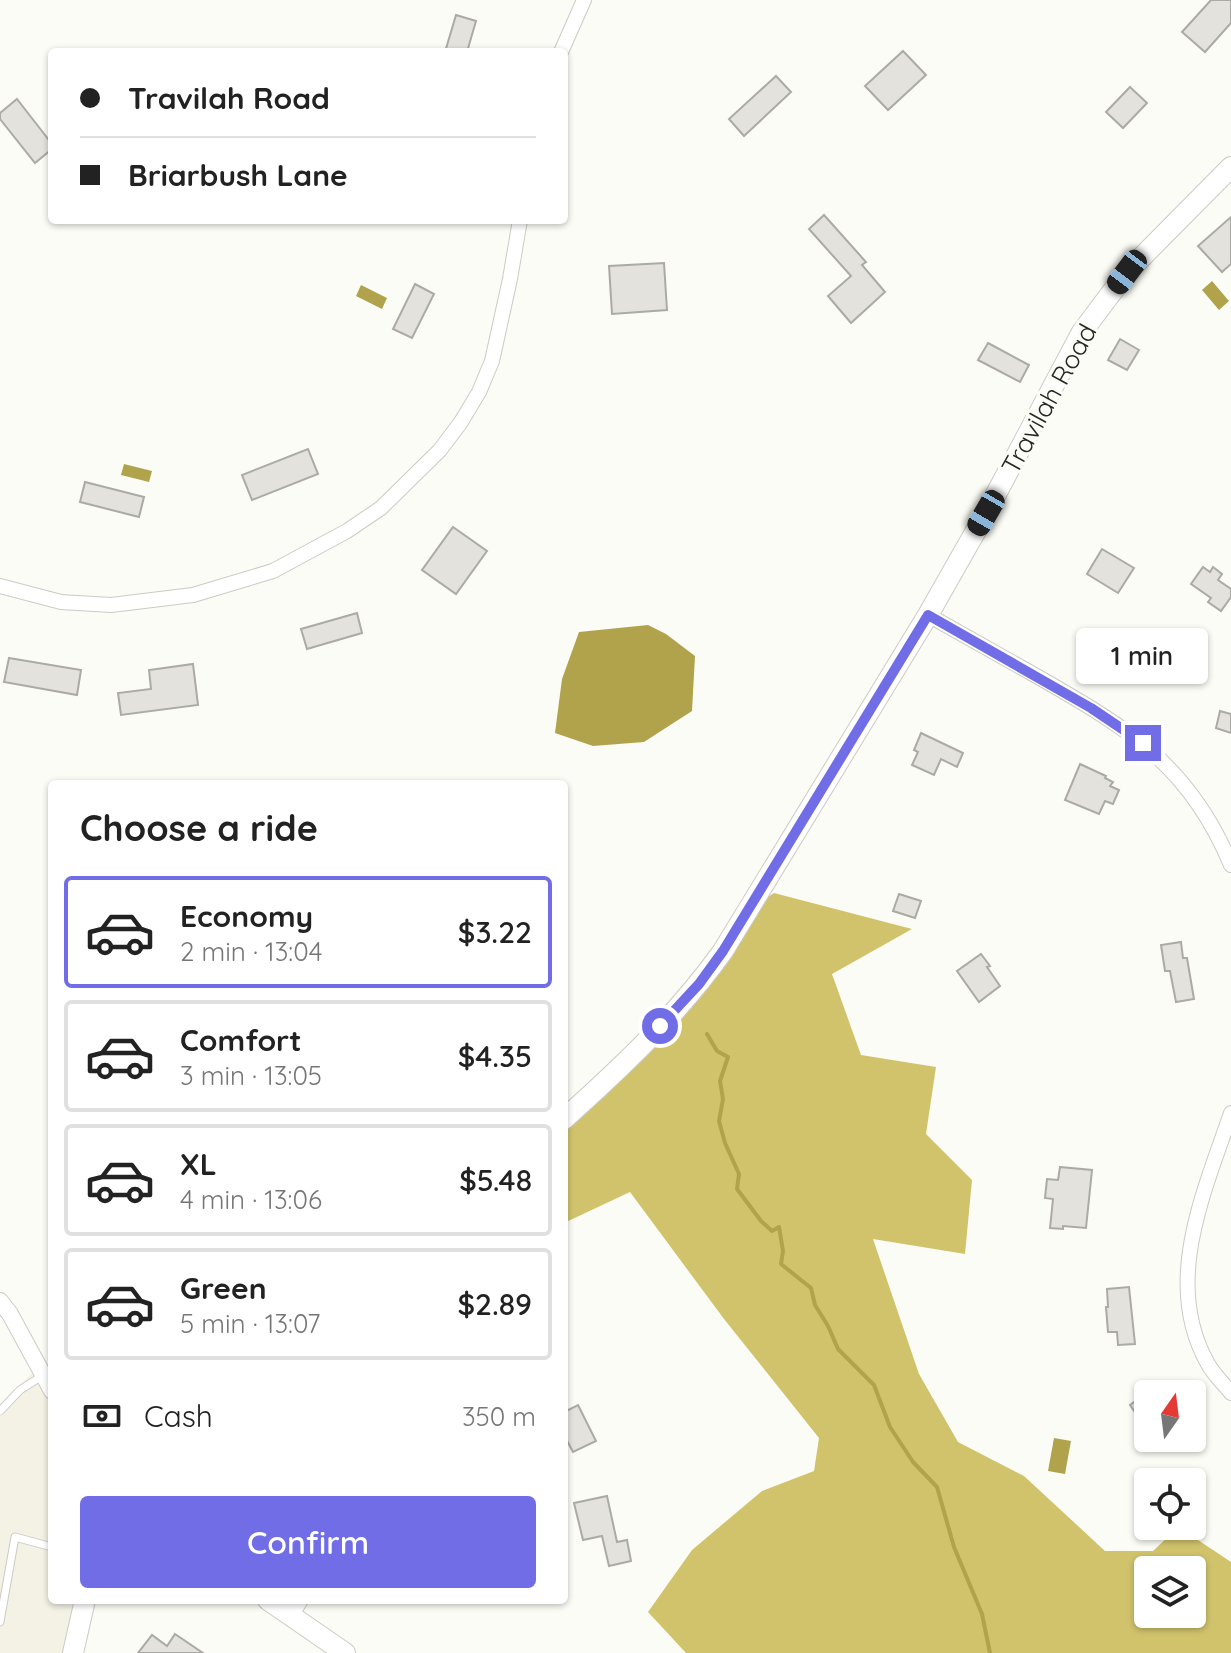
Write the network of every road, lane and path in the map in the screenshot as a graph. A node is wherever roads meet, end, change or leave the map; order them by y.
1 (584, 0) edge
2 (563, 48) edge
3 (1231, 167) edge
4 (519, 224) edge
5 (0, 586) edge
6 (928, 615) junction
7 (1231, 865) edge
8 (1231, 1113) edge
9 (568, 1115) edge
10 (0, 1301) edge
11 (43, 1375) junction
12 (48, 1384) edge
13 (1231, 1393) edge
14 (0, 1411) edge
15 (48, 1546) edge
16 (84, 1604) edge
17 (296, 1608) edge
18 (0, 1622) edge
19 (73, 1653) edge
20 (345, 1653) edge

1 - 2 street
3 - 6 main road, Travilah Road
4 - 5 street
6 - 7 street
6 - 9 main road, Travilah Road
8 - 13 street
10 - 11 street
11 - 12 street
11 - 14 lane
15 - 18 lane
16 - 19 main road
17 - 20 main road

